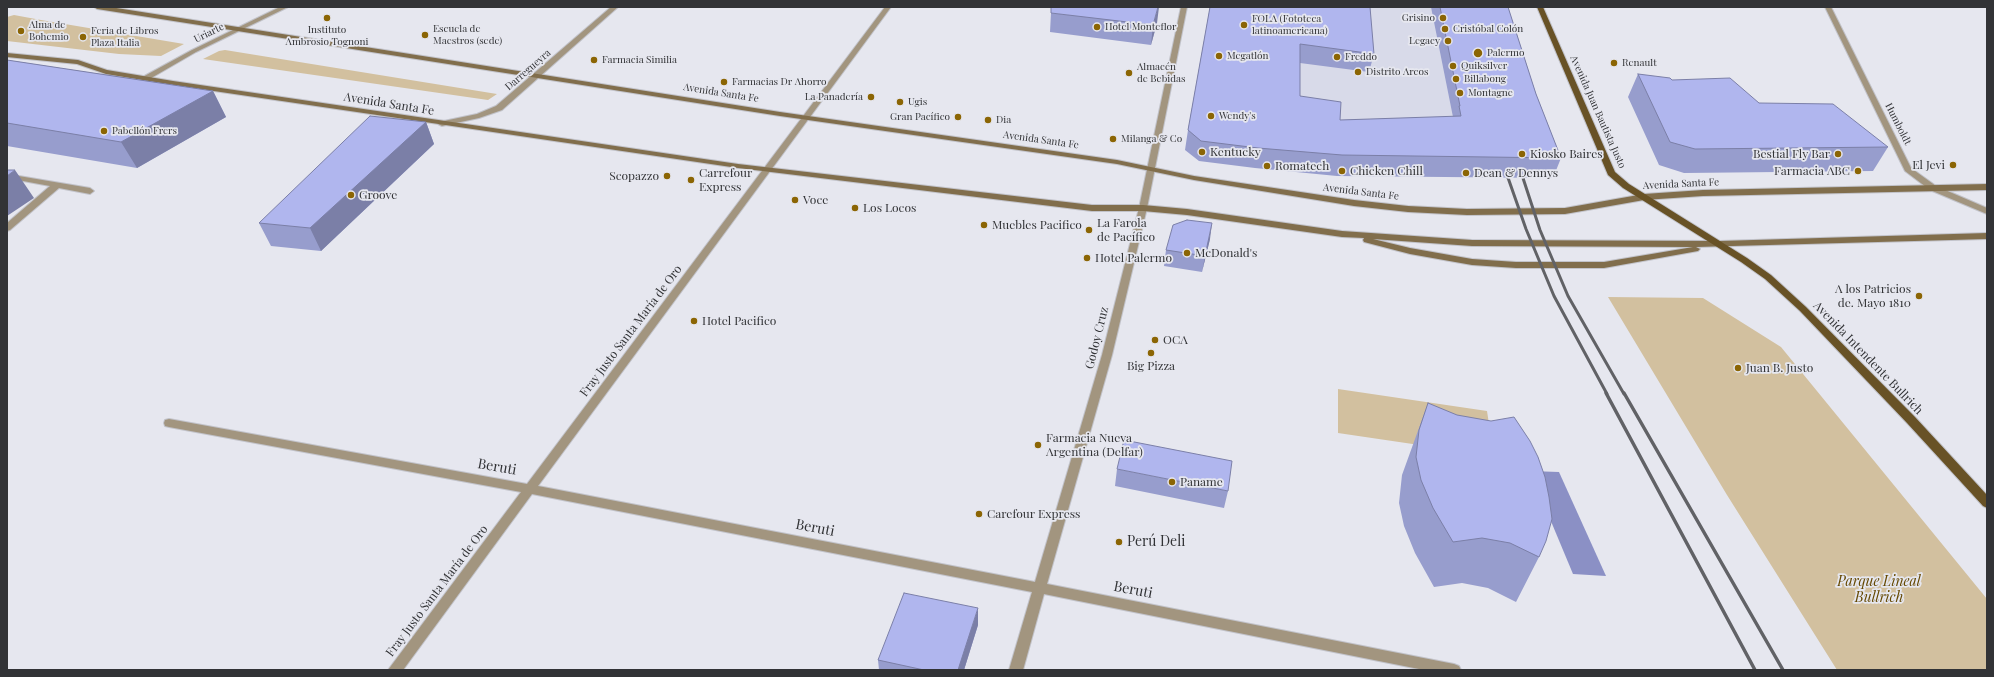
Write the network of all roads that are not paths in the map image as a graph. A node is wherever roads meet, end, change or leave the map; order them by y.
1 (97, 7) edge
2 (285, 7) edge
3 (615, 7) edge
4 (888, 7) edge
5 (1184, 7) edge
6 (1540, 7) edge
7 (1828, 7) edge
8 (240, 29) junction
9 (7, 55) edge
10 (538, 75) junction
11 (143, 79) junction
12 (806, 118) junction
13 (442, 124) junction
14 (1151, 169) junction
15 (767, 170) junction
16 (7, 176) edge
17 (57, 184) junction
18 (1987, 186) edge
19 (1933, 188) junction
20 (90, 191) dead end
21 (1644, 197) junction
22 (1143, 208) junction
23 (1987, 211) edge
24 (7, 228) edge
25 (1342, 234) junction
26 (1987, 236) edge
27 (1720, 244) junction
28 (169, 423) dead end
29 (529, 489) junction
30 (1987, 503) edge
31 (1041, 588) junction
32 (395, 670) edge
33 (1016, 670) edge
34 (1454, 670) edge

1 - 8 main road, Avenida Santa Fe
2 - 8 street, Uriarte
3 - 10 street, Darregueyra
4 - 12 street, Fray Justo Santa María de Oro
5 - 14 street, Godoy Cruz
6 - 21 main road, Avenida Juan Bautista Justo
7 - 19 street, Humboldt
8 - 10 main road, Avenida Santa Fe
8 - 11 street, Uriarte
9 - 11 main road, Avenida Santa Fe
10 - 12 main road, Avenida Santa Fe
10 - 13 street, Darregueyra
11 - 13 main road, Avenida Santa Fe
12 - 14 main road, Avenida Santa Fe
12 - 15 street, Fray Justo Santa María de Oro
13 - 15 main road, Avenida Santa Fe
14 - 21 main road, Avenida Santa Fe
14 - 22 street, Godoy Cruz
15 - 22 main road, Avenida Santa Fe
15 - 29 street, Fray Justo Santa María de Oro
16 - 17 street
17 - 20 street
17 - 24 street
18 - 19 main road, Avenida Santa Fe
19 - 21 main road, Avenida Santa Fe
19 - 23 street, Humboldt
21 - 27 main road, Avenida Juan Bautista Justo
22 - 25 main road, Avenida Santa Fe
22 - 31 street, Godoy Cruz
25 - 27 main road, Avenida Santa Fe
25 - 27 main road, Avenida Santa Fe
26 - 27 main road, Avenida Santa Fe
27 - 30 main road, Avenida Intendente Bullrich
28 - 29 street, Beruti
29 - 31 street, Beruti
29 - 32 street, Fray Justo Santa María de Oro
31 - 33 street, Godoy Cruz
31 - 34 street, Beruti

